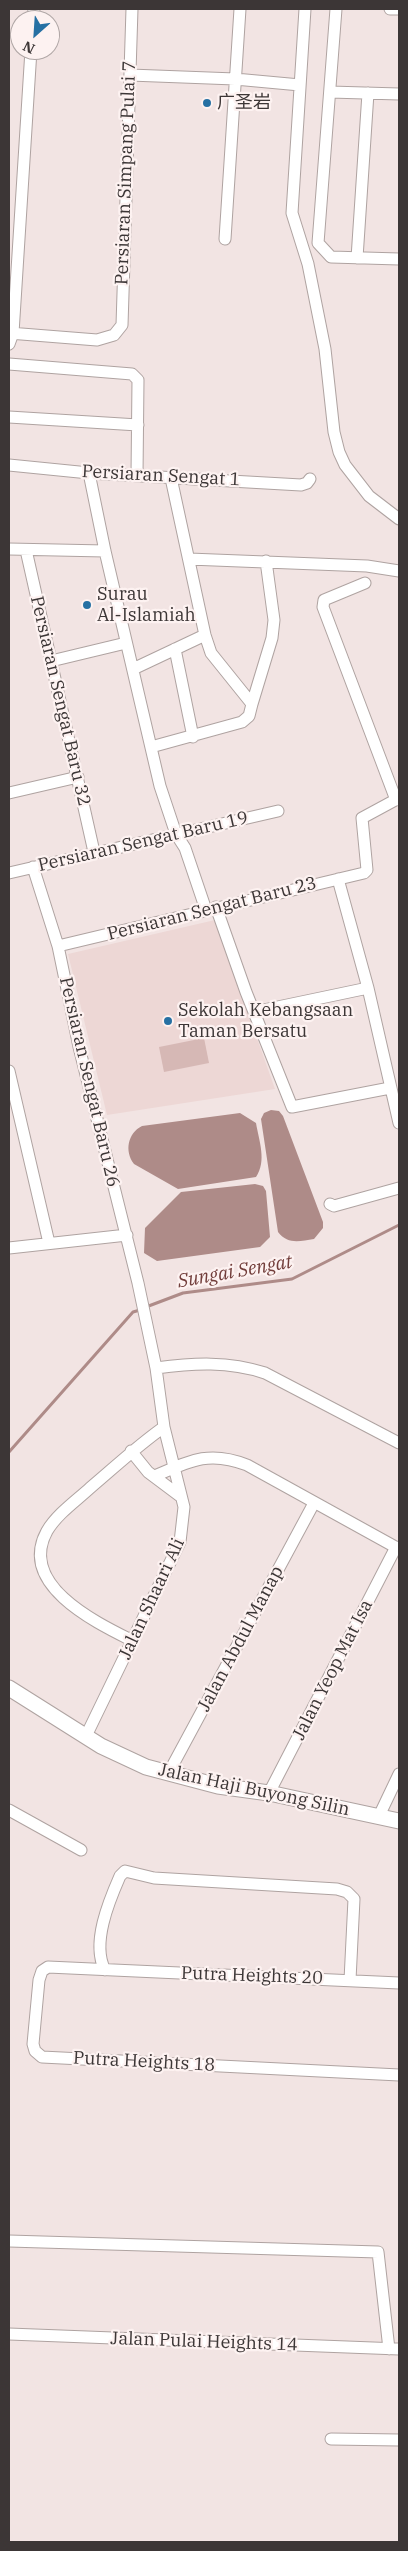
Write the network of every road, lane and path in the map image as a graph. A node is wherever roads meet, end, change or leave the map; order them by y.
1 (132, 9) edge
2 (240, 9) edge
3 (305, 9) edge
4 (336, 9) edge
5 (390, 9) edge
6 (399, 9) edge
7 (30, 60) edge
8 (130, 75) junction
9 (235, 79) junction
10 (300, 85) junction
11 (330, 92) junction
12 (368, 93) junction
13 (399, 94) edge
14 (225, 239) dead end
15 (357, 258) junction
16 (399, 259) edge
17 (10, 336) edge
18 (9, 364) edge
19 (9, 417) edge
20 (138, 425) junction
21 (9, 465) edge
22 (89, 473) junction
23 (137, 476) junction
24 (171, 478) junction
25 (310, 479) dead end
26 (399, 519) edge
27 (9, 549) edge
28 (26, 550) junction
29 (105, 551) junction
30 (189, 559) junction
31 (266, 561) junction
32 (399, 571) edge
33 (365, 583) dead end
34 (205, 635) junction
35 (126, 642) junction
36 (175, 649) junction
37 (51, 661) junction
38 (133, 670) junction
39 (252, 704) junction
40 (193, 737) junction
41 (151, 747) junction
42 (78, 777) junction
43 (9, 793) edge
44 (397, 799) edge
45 (278, 811) dead end
46 (176, 834) junction
47 (94, 852) junction
48 (33, 867) junction
49 (9, 873) edge
50 (338, 878) junction
51 (211, 908) junction
52 (58, 946) junction
53 (368, 988) junction
54 (254, 1012) junction
55 (9, 1071) edge
56 (390, 1088) junction
57 (399, 1123) edge
58 (399, 1188) edge
59 (330, 1204) dead end
60 (127, 1235) junction
61 (49, 1243) junction
62 (9, 1248) edge
63 (156, 1368) junction
64 (164, 1427) junction
65 (399, 1443) edge
66 (130, 1451) junction
67 (175, 1467) junction
68 (155, 1476) junction
69 (180, 1496) junction
70 (314, 1503) junction
71 (398, 1548) edge
72 (133, 1642) junction
73 (10, 1694) edge
74 (86, 1736) junction
75 (168, 1774) junction
76 (399, 1774) edge
77 (269, 1793) junction
78 (9, 1810) edge
79 (380, 1816) junction
80 (399, 1820) edge
81 (81, 1850) dead end
82 (105, 1970) junction
83 (350, 1980) junction
84 (399, 1983) edge
85 (399, 2075) edge
86 (9, 2241) edge
87 (9, 2334) edge
88 (394, 2349) edge
89 (331, 2439) dead end
90 (399, 2440) edge

1 - 8 street, Persiaran Simpang Pulai 7
2 - 9 street
3 - 10 street
4 - 11 street
5 - 6 street
7 - 17 street
8 - 9 street
8 - 17 street, Persiaran Simpang Pulai 7
9 - 10 street
9 - 14 street
10 - 26 street
11 - 12 street
11 - 15 street
12 - 13 street
12 - 15 street
15 - 16 street
18 - 20 street
19 - 20 street
20 - 23 street
21 - 22 street, Persiaran Sengat 1
22 - 23 street, Persiaran Sengat 1
22 - 29 street
23 - 24 street, Persiaran Sengat 1
24 - 25 street, Persiaran Sengat 1
24 - 30 street
27 - 28 street
28 - 29 street
28 - 37 street, Persiaran Sengat Baru 32
29 - 35 street
30 - 31 street
30 - 34 street
31 - 32 street
31 - 39 street
33 - 44 street
34 - 36 street
34 - 39 street
35 - 37 street
35 - 38 street
36 - 38 street
36 - 40 street
37 - 42 street, Persiaran Sengat Baru 32
38 - 41 street
39 - 40 street
40 - 41 street
41 - 46 street
42 - 43 street
42 - 47 street, Persiaran Sengat Baru 32
44 - 50 street, Persiaran Sengat Baru 23
45 - 46 street, Persiaran Sengat Baru 19
46 - 47 street, Persiaran Sengat Baru 19
46 - 51 street
47 - 48 street, Persiaran Sengat Baru 19
48 - 49 street, Persiaran Sengat Baru 19
48 - 52 street, Persiaran Sengat Baru 26
50 - 51 street, Persiaran Sengat Baru 23
50 - 53 street
51 - 52 street, Persiaran Sengat Baru 23
51 - 54 street
52 - 60 street, Persiaran Sengat Baru 26
53 - 54 street
53 - 56 street
54 - 56 street
55 - 61 street
56 - 57 street
58 - 59 street
60 - 61 street
60 - 63 street, Persiaran Sengat Baru 26
61 - 62 street
63 - 64 street, Jalan Shaari Ali
63 - 65 street
64 - 66 street
64 - 67 street, Jalan Shaari Ali
66 - 68 street
66 - 72 street
67 - 68 street
67 - 69 street, Jalan Shaari Ali
67 - 70 street
68 - 69 street
69 - 72 street, Jalan Shaari Ali
70 - 71 street
70 - 75 street, Jalan Abdul Manap
71 - 77 street, Jalan Yeop Mat Isa
72 - 74 street, Jalan Shaari Ali
73 - 74 street, Jalan Haji Buyong Silin
74 - 75 street, Jalan Haji Buyong Silin
75 - 77 street, Jalan Haji Buyong Silin
76 - 79 street
77 - 79 street, Jalan Haji Buyong Silin
78 - 81 street
79 - 80 street, Jalan Haji Buyong Silin
82 - 83 street, Putra Heights 20
82 - 83 street
82 - 85 street, Putra Heights 18
83 - 84 street, Putra Heights 20
86 - 88 street
87 - 88 street, Jalan Pulai Heights 14
89 - 90 street

